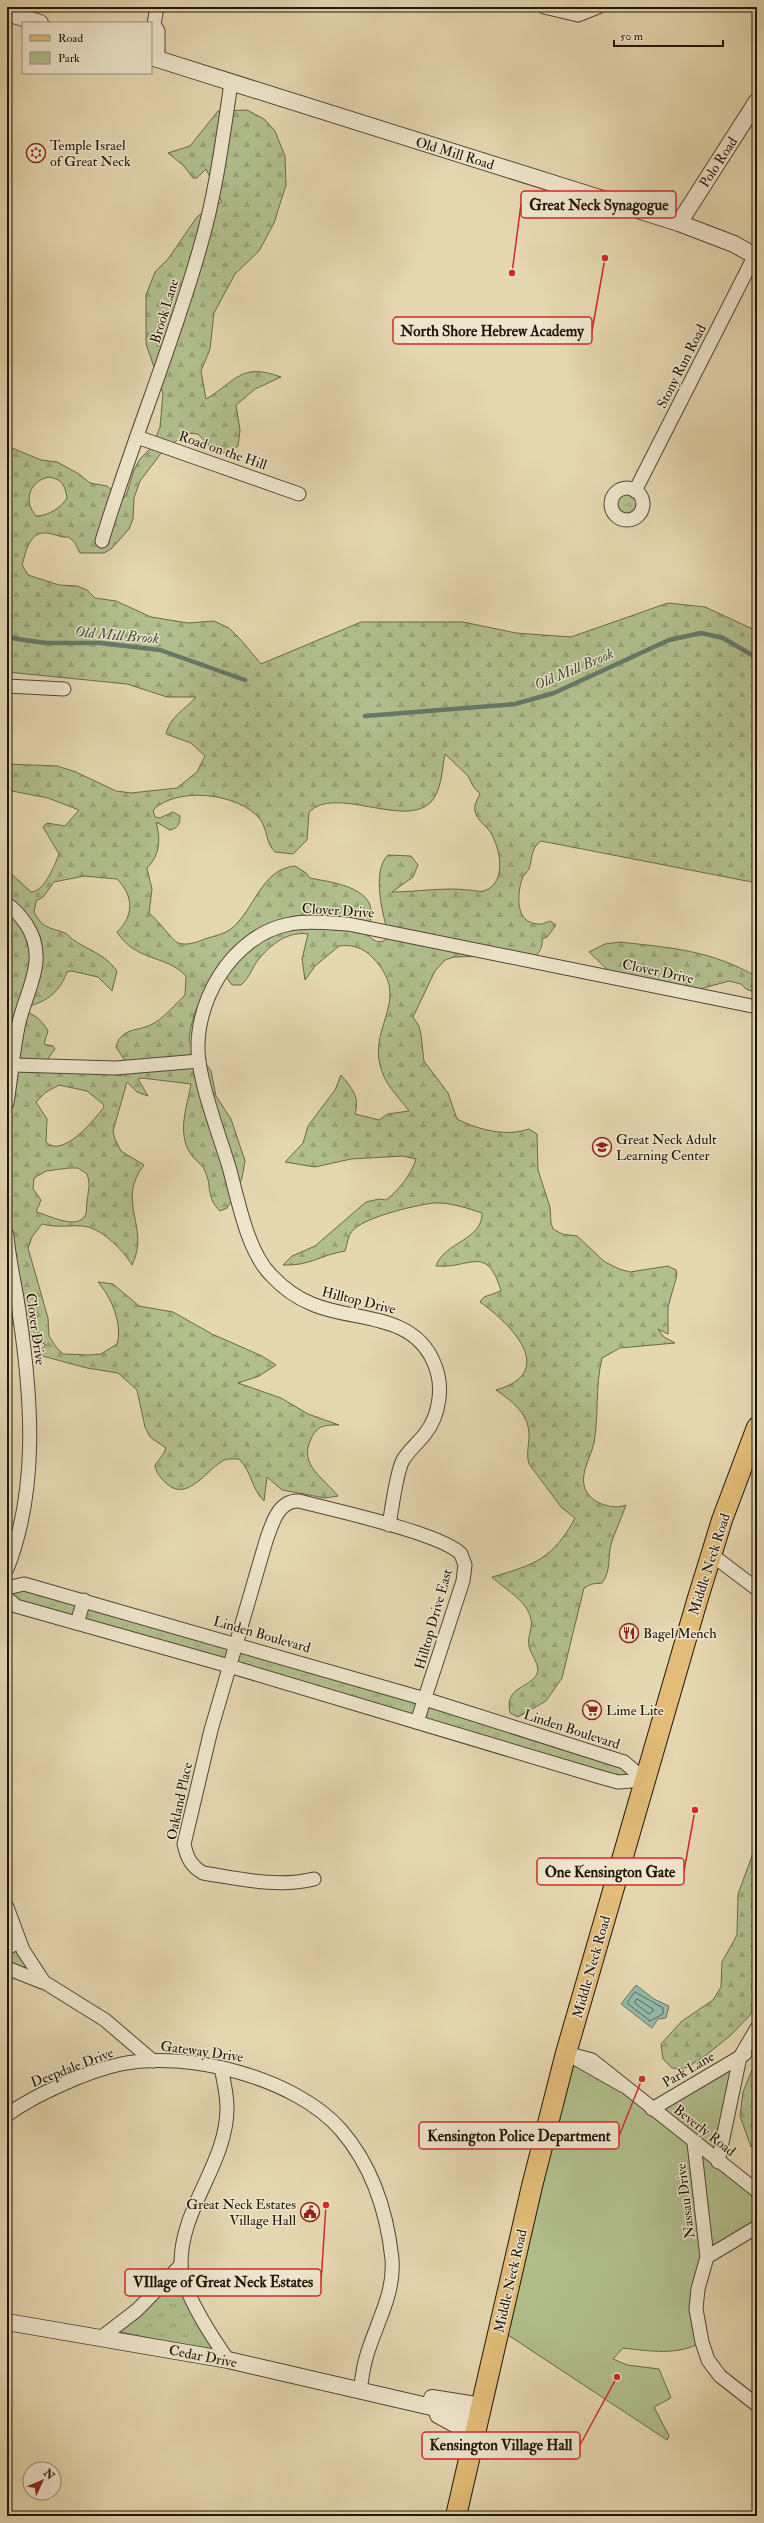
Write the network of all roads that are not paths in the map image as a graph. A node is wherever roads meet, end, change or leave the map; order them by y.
1 (157, 7) edge
2 (544, 7) edge
3 (598, 7) edge
4 (7, 13) edge
5 (37, 22) edge
6 (152, 25) edge
7 (155, 58) edge
8 (231, 83) junction
9 (757, 101) edge
10 (679, 223) junction
11 (756, 256) edge
12 (137, 438) junction
13 (635, 491) dead end
14 (299, 494) dead end
15 (102, 541) dead end
16 (7, 686) edge
17 (64, 689) dead end
18 (7, 904) edge
19 (757, 1007) edge
20 (199, 1061) junction
21 (13, 1065) junction
22 (7, 1103) edge
23 (7, 1235) edge
24 (757, 1427) edge
25 (389, 1525) junction
26 (712, 1556) junction
27 (7, 1569) edge
28 (7, 1588) edge
29 (757, 1589) edge
30 (7, 1598) edge
31 (84, 1600) junction
32 (77, 1623) junction
33 (236, 1643) junction
34 (229, 1666) junction
35 (425, 1699) junction
36 (417, 1722) junction
37 (606, 1757) junction
38 (600, 1777) junction
39 (645, 1780) junction
40 (314, 1879) dead end
41 (7, 1907) edge
42 (19, 1942) junction
43 (7, 1948) edge
44 (7, 1968) edge
45 (44, 1982) junction
46 (757, 2028) edge
47 (757, 2046) edge
48 (566, 2053) junction
49 (740, 2057) junction
50 (153, 2061) junction
51 (221, 2068) junction
52 (652, 2109) junction
53 (7, 2115) edge
54 (694, 2143) junction
55 (718, 2162) junction
56 (757, 2191) edge
57 (757, 2227) edge
58 (707, 2256) junction
59 (181, 2265) junction
60 (7, 2322) edge
61 (102, 2337) junction
62 (228, 2360) junction
63 (360, 2390) junction
64 (398, 2398) junction
65 (757, 2405) edge
66 (479, 2420) junction
67 (456, 2516) edge

1 - 6 street
2 - 3 street
4 - 5 street
6 - 7 street
7 - 8 street, Old Mill Road
8 - 10 street, Old Mill Road
8 - 12 street, Brook Lane
9 - 10 street, Polo Road
10 - 11 street, Old Mill Road
11 - 13 street, Stony Run Road
12 - 14 street, Road on the Hill
12 - 15 street, Brook Lane
16 - 17 street
18 - 21 street
19 - 20 street, Clover Drive
20 - 21 street
20 - 25 street, Hilltop Drive
21 - 22 street
23 - 27 street, Clover Drive
24 - 26 main road, Middle Neck Road
25 - 33 street, Hilltop Drive East
25 - 35 street, Hilltop Drive East
26 - 29 street
26 - 39 main road, Middle Neck Road
28 - 31 street, Linden Boulevard
30 - 32 street
31 - 32 street
31 - 33 street, Linden Boulevard
32 - 34 street
33 - 34 street, Oakland Place
33 - 35 street, Linden Boulevard
34 - 36 street
34 - 40 street, Oakland Place
35 - 36 street, Hilltop Drive East
35 - 37 street, Linden Boulevard
36 - 38 street
37 - 38 street
37 - 39 street, Linden Boulevard
38 - 39 street
39 - 48 main road, Middle Neck Road
41 - 42 street, Gateway Drive
42 - 43 street
42 - 45 street, Gateway Drive
44 - 45 street
45 - 50 street, Gateway Drive
46 - 49 street, Park Lane
47 - 49 street, Park Lane
48 - 52 street, Beverly Road
48 - 66 main road, Middle Neck Road
49 - 52 street, Park Lane
49 - 55 street, Park Lane
50 - 51 street, Gateway Drive
50 - 53 street, Deepdale Drive
51 - 59 street
51 - 63 street, Gateway Drive
52 - 54 street, Beverly Road
54 - 55 street, Beverly Road
54 - 58 street, Nassau Drive
55 - 56 street, Beverly Road
57 - 58 street, Nassau Drive
58 - 65 street, Nassau Drive
59 - 61 street
59 - 62 street
60 - 61 street, Cedar Drive
61 - 62 street, Cedar Drive
62 - 63 street, Cedar Drive
63 - 64 street, Cedar Drive
64 - 66 street
64 - 66 street, Cedar Drive
66 - 67 main road, Middle Neck Road

